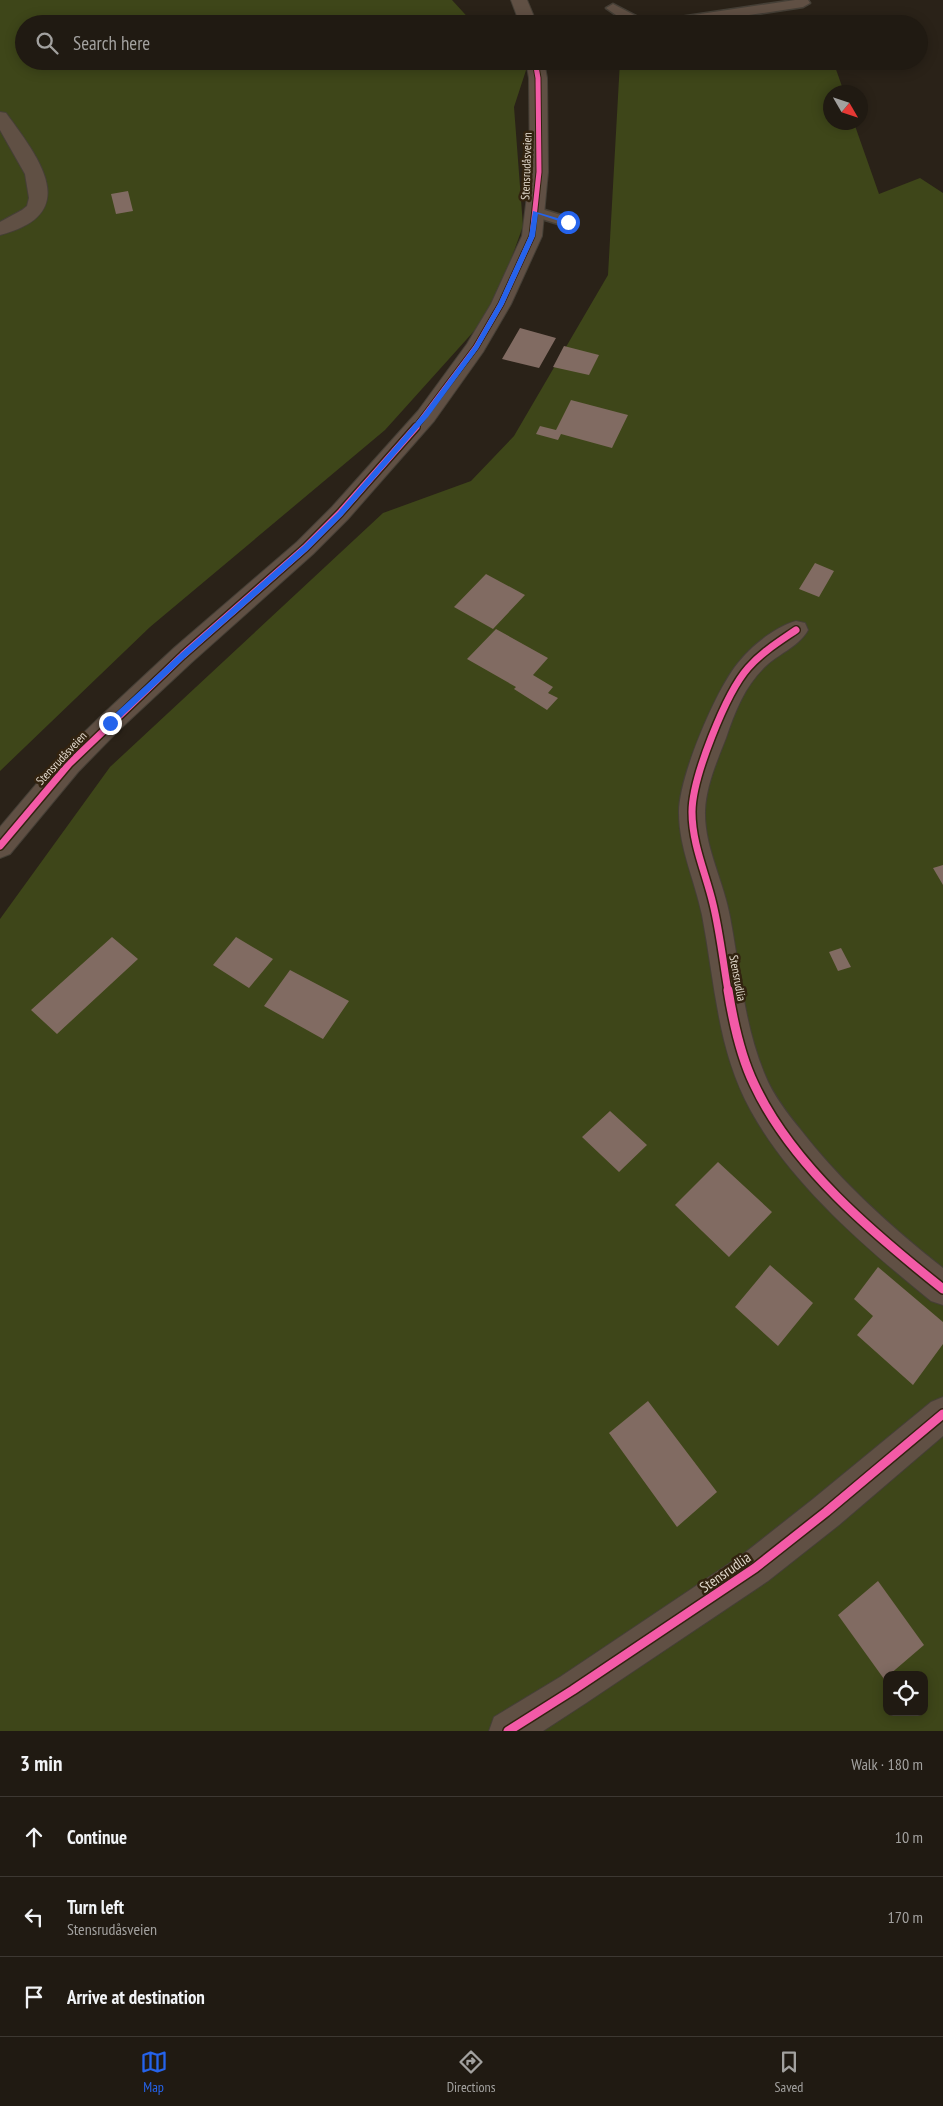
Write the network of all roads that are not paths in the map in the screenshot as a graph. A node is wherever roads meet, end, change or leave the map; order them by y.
1 (519, 0) edge
2 (800, 0) edge
3 (613, 8) dead end
4 (525, 15) edge
5 (624, 15) edge
6 (721, 15) edge
7 (536, 70) edge
8 (0, 117) edge
9 (535, 212) junction
10 (568, 222) dead end
11 (0, 229) edge
12 (796, 630) dead end
13 (0, 846) edge
14 (943, 1289) edge
15 (943, 1414) edge
16 (508, 1731) edge

1 - 4 street
2 - 6 lane
3 - 5 lane
7 - 9 street, Stensrudåsveien
8 - 11 street
9 - 10 lane
9 - 13 street, Stensrudåsveien
12 - 14 street, Stensrudlia
15 - 16 street, Stensrudlia

